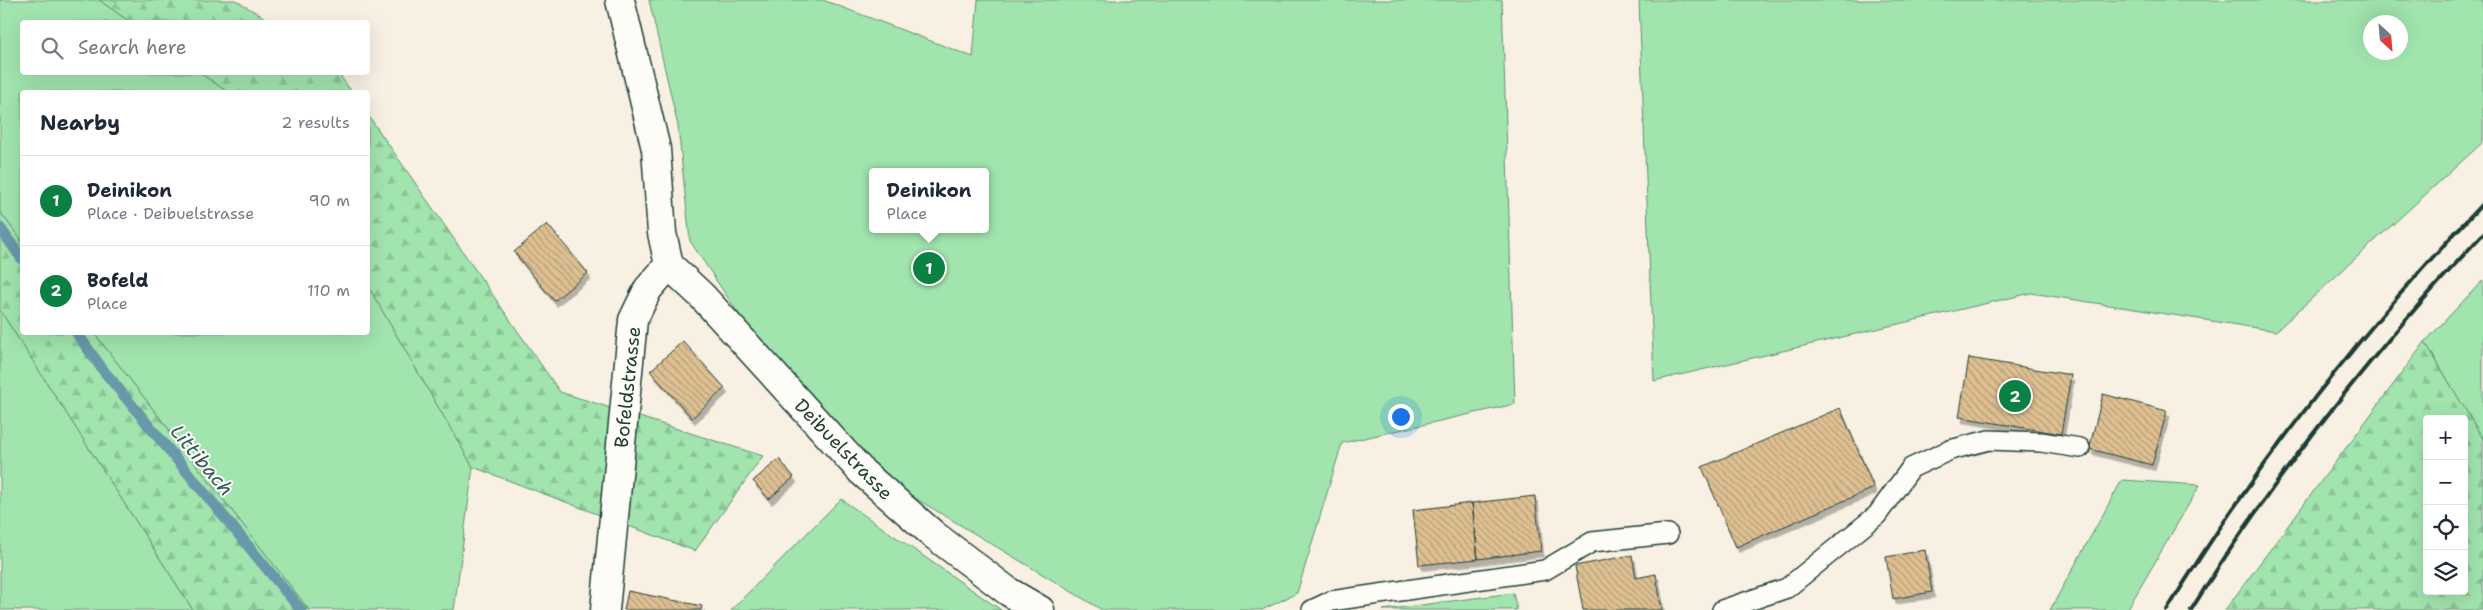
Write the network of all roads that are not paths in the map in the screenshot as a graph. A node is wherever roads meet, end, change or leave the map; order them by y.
1 (620, 0) edge
2 (669, 265) junction
3 (2080, 448) dead end
4 (1668, 534) dead end
5 (605, 610) edge
6 (1040, 610) edge
7 (1312, 610) edge
8 (1722, 610) edge

1 - 2 street
2 - 5 street, Bofeldstrasse
2 - 6 street, Deibuelstrasse
3 - 8 lane
4 - 7 lane

